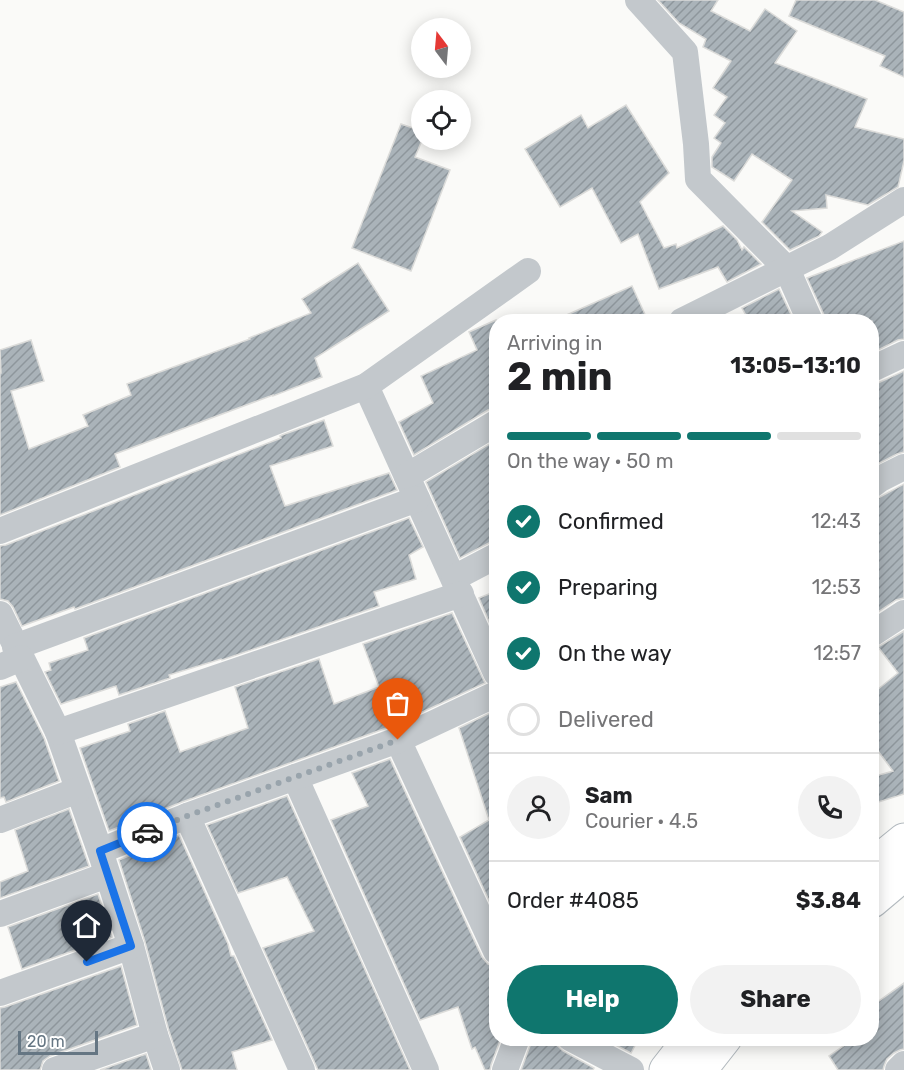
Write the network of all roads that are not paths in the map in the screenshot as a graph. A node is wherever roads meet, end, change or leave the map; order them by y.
1 (639, 1) edge
2 (904, 200) edge
3 (787, 269) junction
4 (528, 271) dead end
5 (696, 314) edge
6 (807, 314) edge
7 (904, 354) edge
8 (879, 366) edge
9 (366, 386) junction
10 (489, 427) edge
11 (904, 467) edge
12 (879, 474) edge
13 (407, 476) junction
14 (417, 499) junction
15 (0, 531) edge
16 (489, 561) edge
17 (457, 586) junction
18 (904, 612) edge
19 (0, 615) edge
20 (879, 624) edge
21 (879, 629) edge
22 (12, 657) edge
23 (489, 657) edge
24 (489, 697) edge
25 (58, 732) junction
26 (398, 740) junction
27 (295, 777) junction
28 (78, 790) junction
29 (187, 816) junction
30 (0, 820) edge
31 (904, 840) edge
32 (879, 860) edge
33 (103, 863) junction
34 (904, 874) edge
35 (879, 895) edge
36 (0, 914) edge
37 (489, 936) edge
38 (131, 946) junction
39 (0, 993) edge
40 (154, 1035) junction
41 (514, 1046) edge
42 (585, 1046) edge
43 (685, 1046) edge
44 (719, 1046) edge
45 (904, 1064) edge
46 (55, 1070) edge
47 (167, 1070) edge
48 (302, 1070) edge
49 (426, 1070) edge
50 (504, 1070) edge
51 (631, 1070) edge
52 (666, 1070) edge
53 (700, 1070) edge
54 (898, 1070) edge

1 - 3 street
2 - 3 street
3 - 5 street
3 - 6 street
4 - 9 street
7 - 8 street
9 - 13 street
9 - 15 street
10 - 13 street
11 - 12 street
13 - 14 street
14 - 17 street
14 - 22 street
16 - 17 street
17 - 23 street
17 - 25 street
18 - 20 street
18 - 21 street
19 - 22 street
22 - 25 street
24 - 26 street
25 - 28 street
26 - 27 street
26 - 37 street
27 - 29 street
27 - 49 street
28 - 30 street
28 - 33 street
29 - 33 street
29 - 48 street
31 - 32 street
33 - 36 street
33 - 38 street
34 - 35 street
38 - 39 street
38 - 40 street
40 - 46 street
40 - 47 street
41 - 50 street
42 - 51 street
43 - 52 street
44 - 53 street
45 - 54 street

